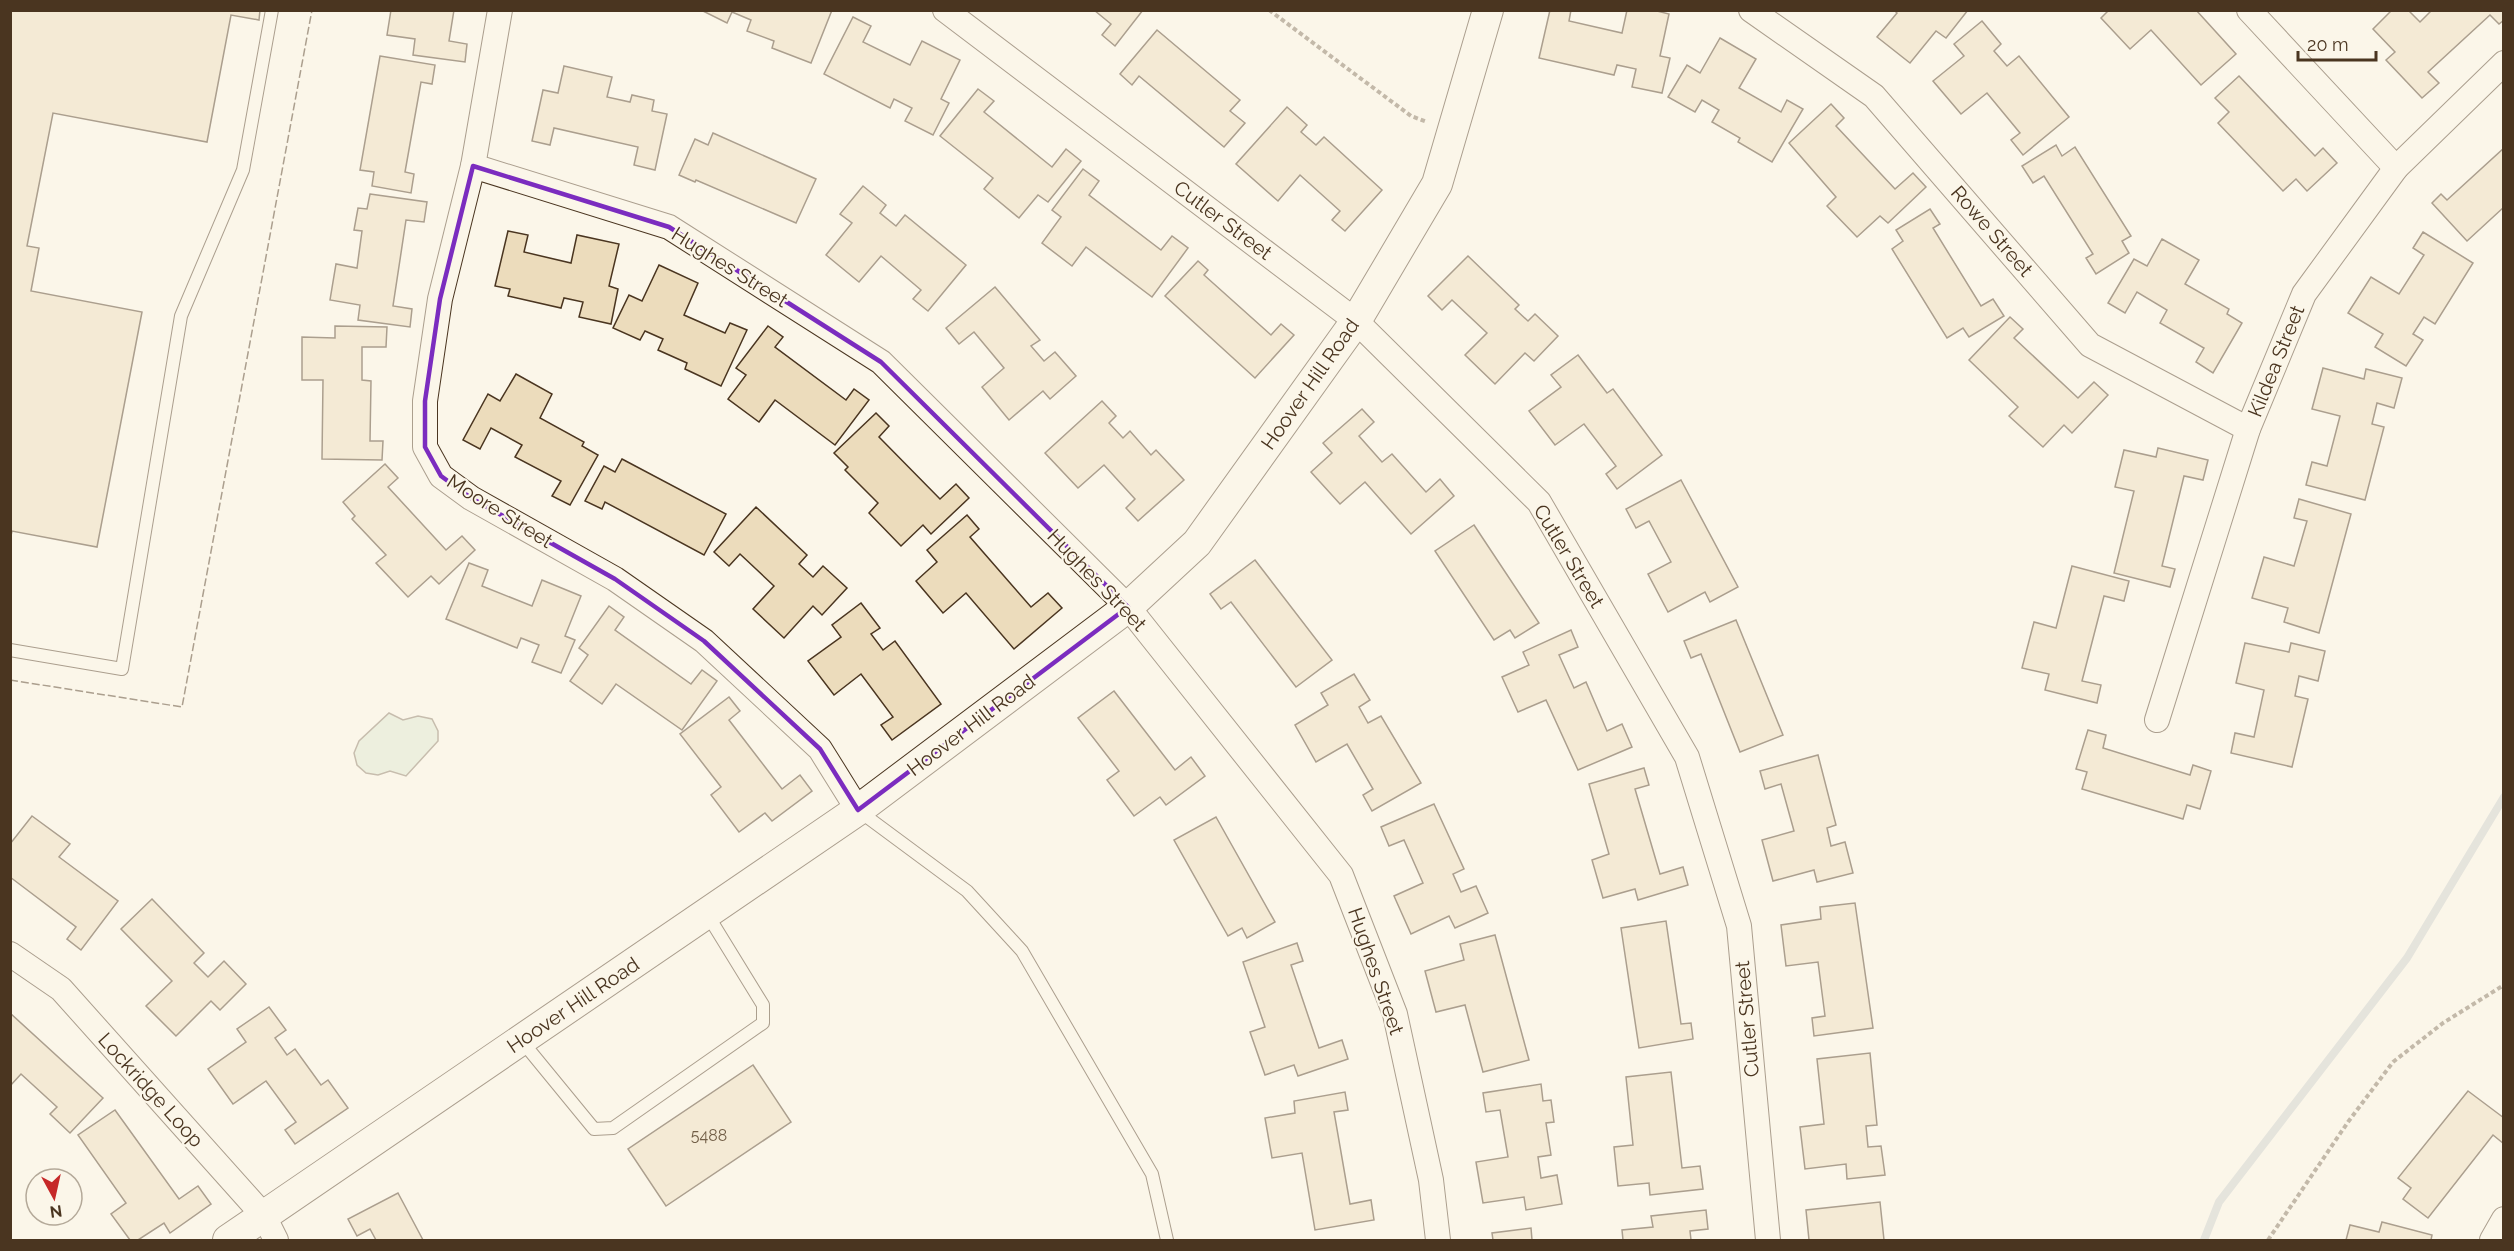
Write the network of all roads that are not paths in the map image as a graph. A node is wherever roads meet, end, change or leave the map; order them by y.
1 (272, 10) edge
2 (500, 10) edge
3 (945, 10) edge
4 (1488, 10) edge
5 (1751, 10) edge
6 (2249, 10) edge
7 (2504, 63) edge
8 (473, 166) junction
9 (2396, 168) junction
10 (1356, 321) junction
11 (2248, 429) junction
12 (1128, 607) junction
13 (10, 650) edge
14 (2157, 720) dead end
15 (858, 810) junction
16 (707, 914) junction
17 (10, 954) edge
18 (521, 1040) junction
19 (2504, 1219) edge
20 (270, 1228) edge
21 (228, 1240) edge
22 (1167, 1240) edge
23 (1438, 1240) edge
24 (1768, 1240) edge
25 (2492, 1240) edge

1 - 13 lane
2 - 8 street, Moore Street
3 - 10 street, Cutler Street
4 - 10 street, Hoover Hill Road
5 - 11 street, Rowe Street
6 - 9 street
7 - 9 street, Kildea Street
8 - 12 street, Hughes Street
8 - 15 street, Moore Street
9 - 11 street, Kildea Street
10 - 12 street, Hoover Hill Road
10 - 24 street, Cutler Street
11 - 14 street, Kildea Street
12 - 15 street, Hoover Hill Road
12 - 23 street, Hughes Street
15 - 16 street, Hoover Hill Road
15 - 22 lane
16 - 18 street, Hoover Hill Road
16 - 18 lane
17 - 20 street, Lockridge Loop
18 - 20 street, Hoover Hill Road
19 - 25 street
20 - 21 street, Hoover Hill Road

